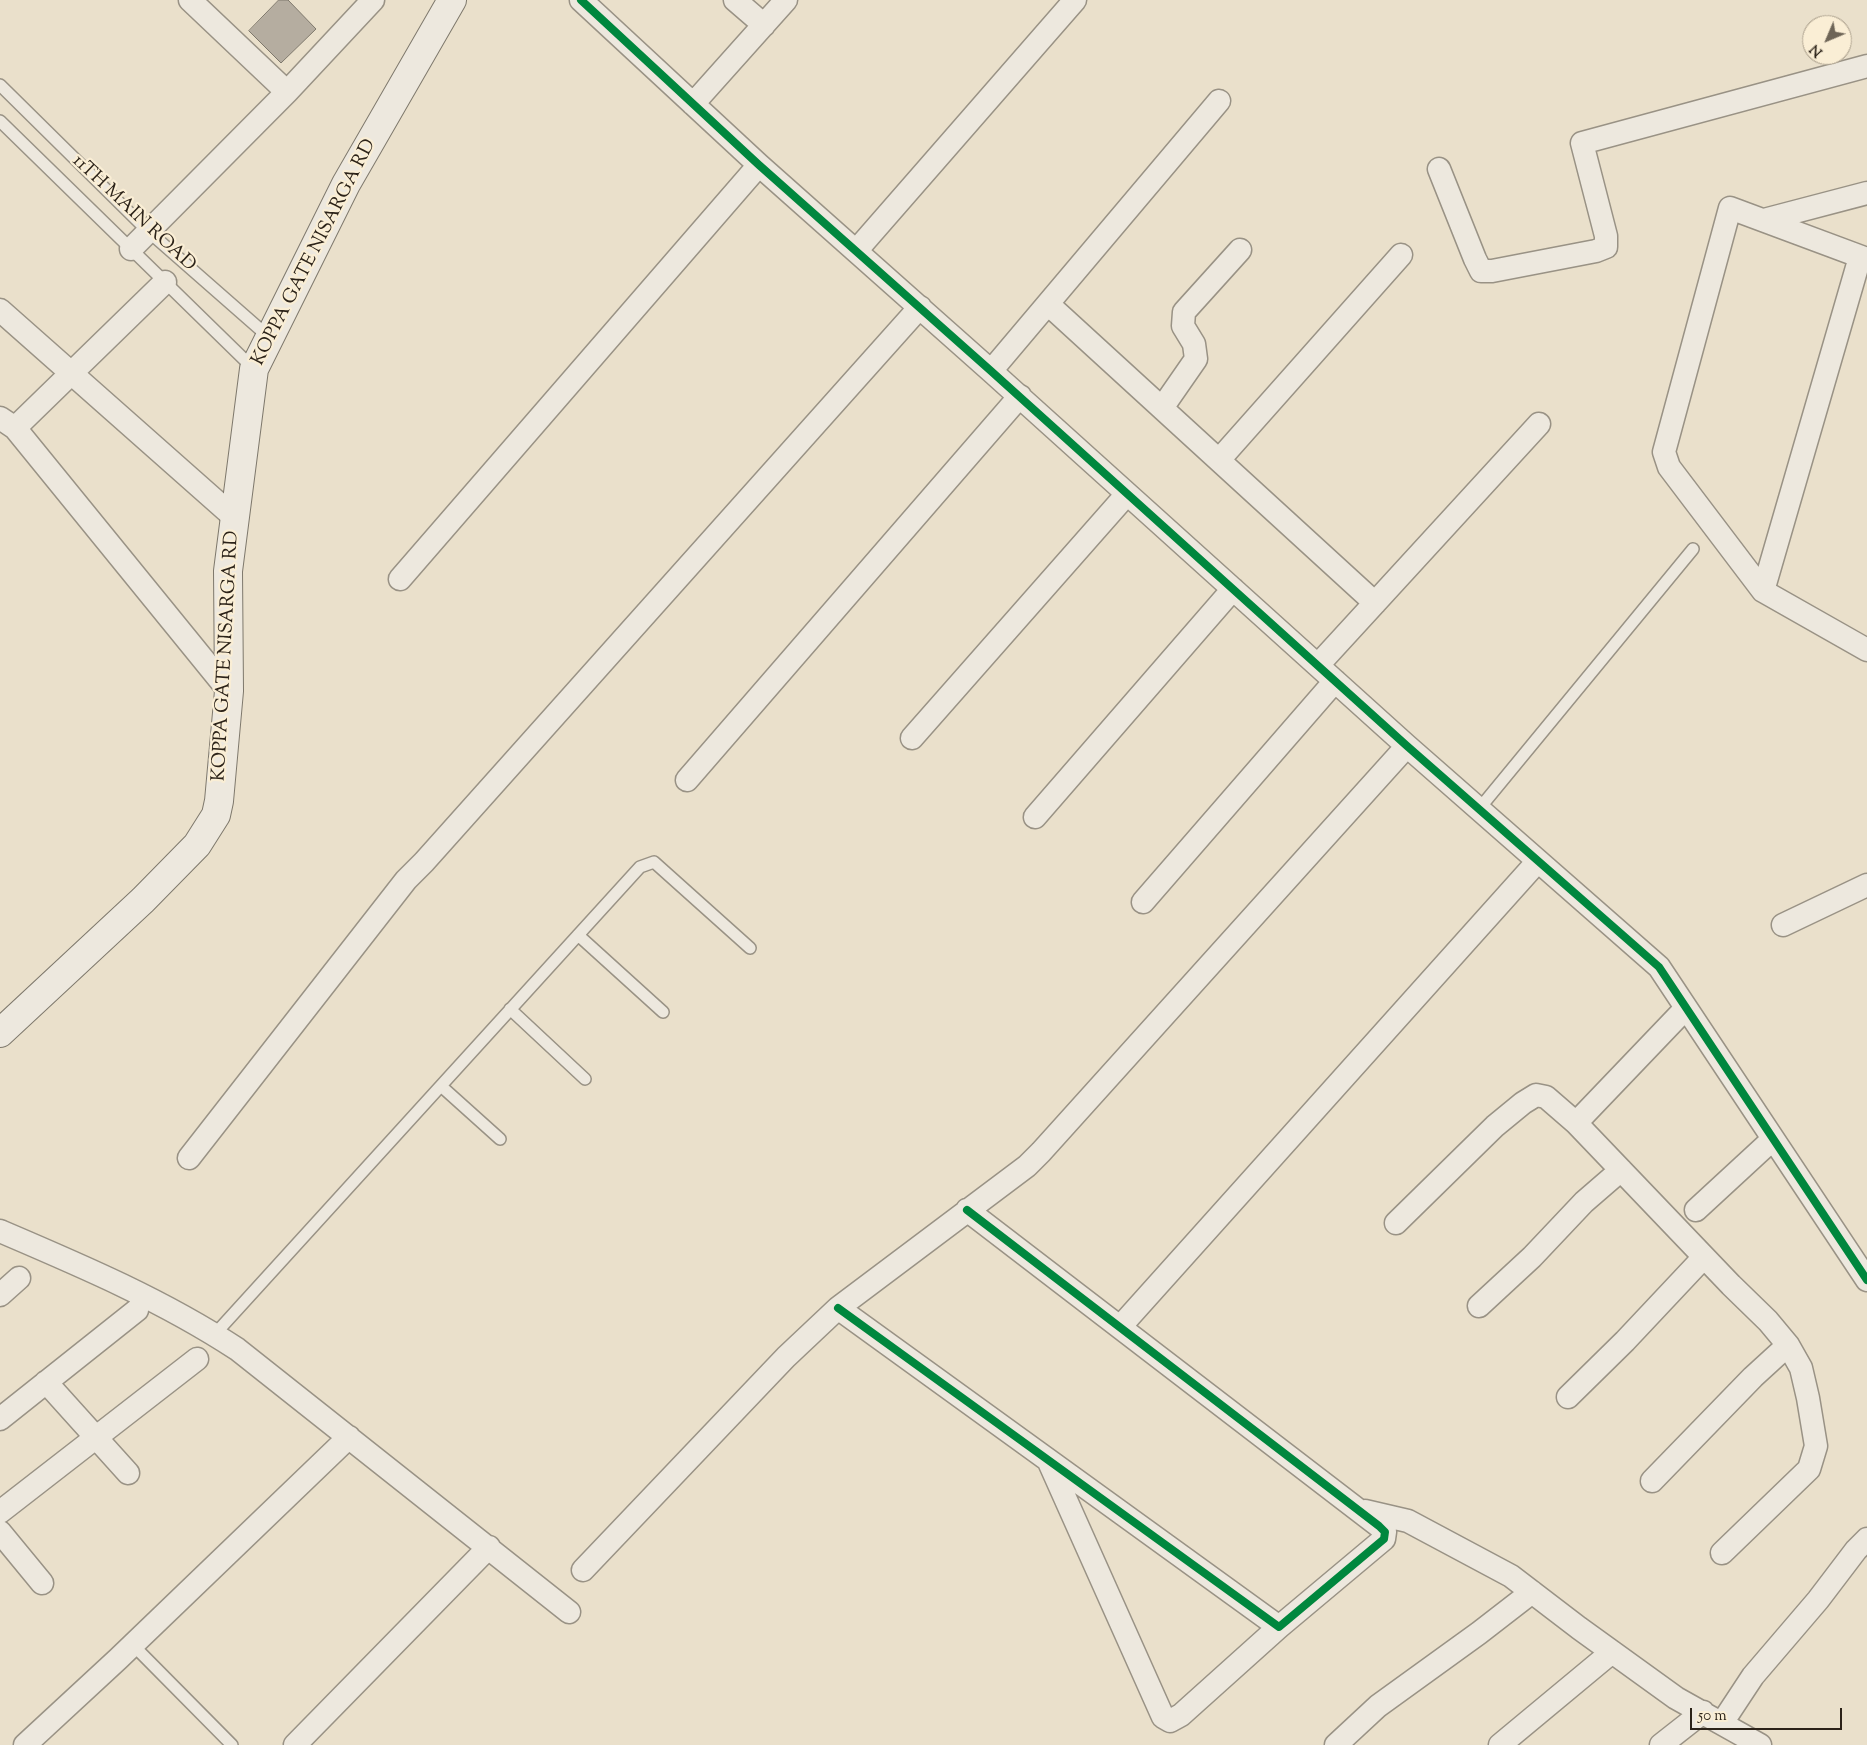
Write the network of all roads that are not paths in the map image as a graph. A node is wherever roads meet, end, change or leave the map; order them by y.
1 (190, 0) edge
2 (373, 0) edge
3 (452, 0) edge
4 (581, 0) edge
5 (735, 0) edge
6 (786, 0) edge
7 (1075, 0) edge
8 (764, 25) junction
9 (1867, 66) edge
10 (0, 85) edge
11 (287, 92) junction
12 (1219, 101) dead end
13 (693, 104) junction
14 (0, 121) edge
15 (759, 165) junction
16 (1439, 169) dead end
17 (1867, 193) edge
18 (1764, 220) junction
19 (148, 231) junction
20 (130, 248) junction
21 (1240, 250) dead end
22 (856, 251) junction
23 (1401, 255) dead end
24 (1864, 258) edge
25 (166, 282) junction
26 (1048, 304) junction
27 (920, 307) junction
28 (0, 310) edge
29 (270, 338) junction
30 (254, 369) junction
31 (991, 371) junction
32 (71, 374) junction
33 (1020, 396) junction
34 (1162, 408) junction
35 (8, 423) edge
36 (1539, 424) dead end
37 (1219, 460) junction
38 (1128, 494) junction
39 (234, 518) junction
40 (1693, 549) dead end
41 (400, 579) dead end
42 (1233, 589) junction
43 (1763, 591) junction
44 (1375, 603) junction
45 (1867, 650) edge
46 (1318, 665) junction
47 (1335, 681) junction
48 (229, 691) junction
49 (912, 738) dead end
50 (1407, 746) junction
51 (687, 780) dead end
52 (1479, 809) junction
53 (1036, 817) dead end
54 (1538, 861) junction
55 (1867, 885) edge
56 (1143, 902) dead end
57 (1783, 925) dead end
58 (578, 935) junction
59 (750, 948) dead end
60 (1686, 1008) junction
61 (510, 1010) junction
62 (664, 1012) dead end
63 (0, 1033) edge
64 (586, 1079) dead end
65 (441, 1086) junction
66 (1576, 1124) junction
67 (1773, 1139) junction
68 (500, 1140) dead end
69 (189, 1158) dead end
70 (1621, 1170) junction
71 (967, 1210) junction
72 (1696, 1210) dead end
73 (1396, 1223) dead end
74 (0, 1231) edge
75 (1704, 1257) junction
76 (19, 1278) dead end
77 (1867, 1280) edge
78 (0, 1295) edge
79 (1479, 1306) dead end
80 (838, 1308) junction
81 (137, 1310) dead end
82 (1120, 1327) junction
83 (215, 1334) junction
84 (1788, 1345) junction
85 (197, 1359) dead end
86 (46, 1382) junction
87 (1568, 1397) dead end
88 (0, 1419) edge
89 (349, 1436) junction
90 (95, 1438) junction
91 (1049, 1461) junction
92 (128, 1473) dead end
93 (1652, 1481) dead end
94 (1357, 1509) junction
95 (0, 1512) edge
96 (0, 1532) edge
97 (1867, 1538) edge
98 (489, 1547) junction
99 (1722, 1553) dead end
100 (583, 1570) dead end
101 (42, 1583) dead end
102 (1532, 1592) junction
103 (569, 1612) dead end
104 (1278, 1627) junction
105 (133, 1645) junction
106 (1612, 1652) junction
107 (1712, 1717) junction
108 (25, 1745) edge
109 (232, 1745) edge
110 (295, 1745) edge
111 (1336, 1745) edge
112 (1500, 1745) edge
113 (1661, 1745) edge
114 (1760, 1745) edge

1 - 11 street
2 - 11 street
3 - 29 street, KOPPA GATE NISARGA RD
4 - 13 street
5 - 8 street
6 - 8 street
7 - 22 street
8 - 13 street
9 - 16 street
10 - 19 lane, 11TH MAIN ROAD
11 - 19 street
12 - 26 street
13 - 15 street
14 - 20 lane, 11TH MAIN ROAD
15 - 22 street
15 - 41 street
17 - 18 street
18 - 24 street
18 - 43 street
19 - 20 street
19 - 29 lane, 11TH MAIN ROAD
20 - 25 lane, 11TH MAIN ROAD
21 - 34 street
22 - 27 street
23 - 37 street
24 - 43 street
25 - 30 lane, 11TH MAIN ROAD
25 - 32 street
26 - 31 street
26 - 34 street
27 - 31 street
27 - 69 street
28 - 32 street
29 - 30 street, KOPPA GATE NISARGA RD
30 - 39 street, KOPPA GATE NISARGA RD
31 - 33 street
32 - 35 street
32 - 39 street
33 - 38 street
33 - 51 street
34 - 37 street
35 - 48 street
36 - 44 street
37 - 44 street
38 - 42 street
38 - 49 street
39 - 48 street, KOPPA GATE NISARGA RD
40 - 52 lane
42 - 46 street
42 - 53 street
43 - 45 street
44 - 46 street
46 - 47 street
47 - 50 street
47 - 56 street
48 - 63 street, KOPPA GATE NISARGA RD
50 - 52 street
50 - 71 street
52 - 54 street
54 - 60 street
54 - 82 street
55 - 57 street
58 - 59 lane
58 - 61 lane
58 - 62 lane
60 - 66 street
60 - 67 street
61 - 64 lane
61 - 65 lane
65 - 68 lane
65 - 83 lane
66 - 70 street
66 - 73 street
67 - 72 street
67 - 77 street
70 - 75 street
70 - 79 street
71 - 80 street
71 - 82 street
74 - 83 street
75 - 84 street
75 - 87 street
76 - 78 street
80 - 91 street
80 - 100 street
81 - 86 street
82 - 94 street
83 - 89 street
84 - 93 street
84 - 99 street
85 - 90 street
86 - 88 street
86 - 90 street
89 - 98 street
89 - 105 street
90 - 92 street
90 - 95 street
91 - 104 street
91 - 104 street
94 - 102 street
94 - 104 street
96 - 101 street
97 - 107 street
98 - 103 street
98 - 110 street
102 - 106 street
102 - 111 street
105 - 108 street
105 - 109 lane
106 - 107 street
106 - 112 street
107 - 113 street
107 - 114 street

